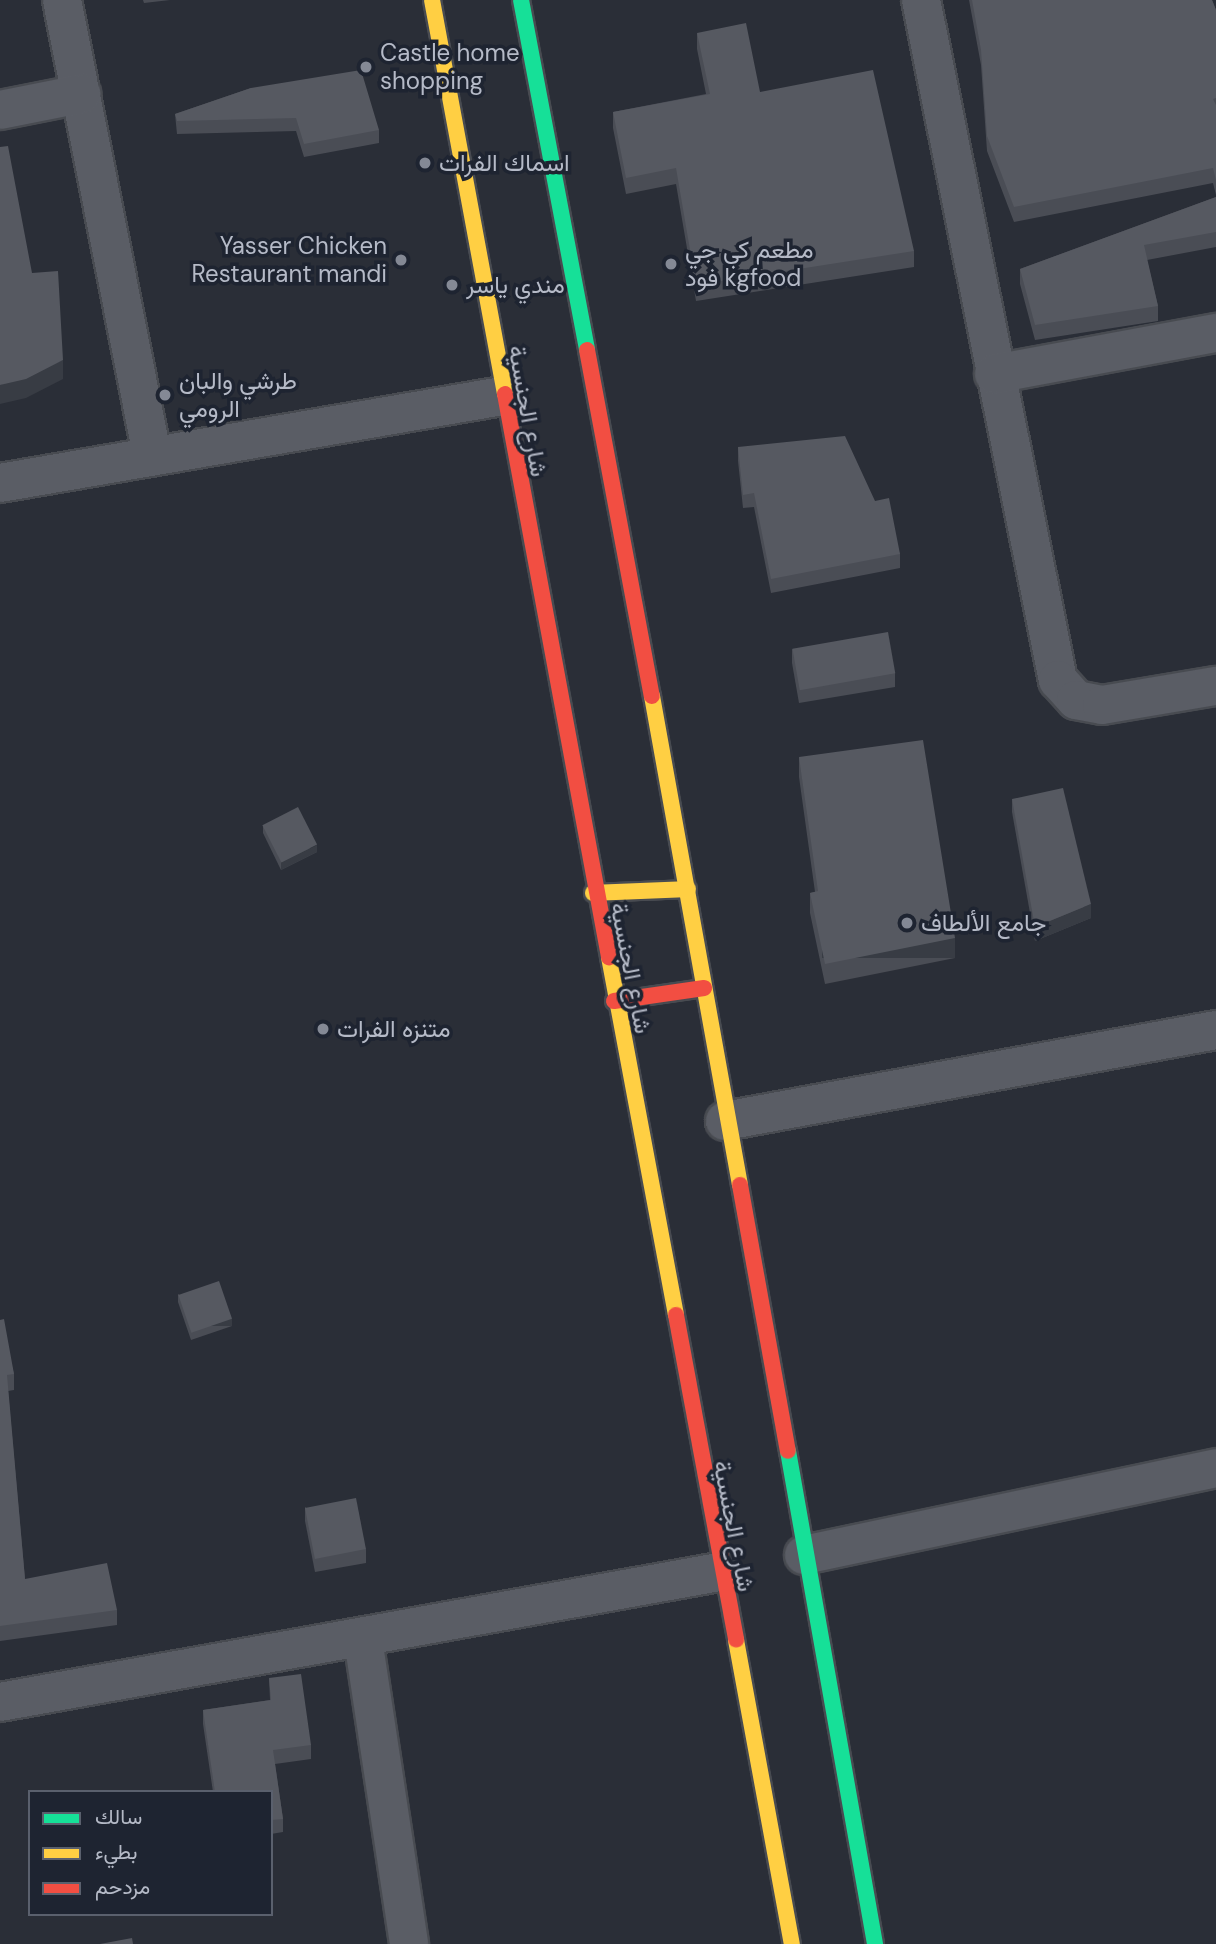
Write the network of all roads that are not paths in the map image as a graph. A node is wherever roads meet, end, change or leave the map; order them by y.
1 (62, 0) edge
2 (432, 0) edge
3 (521, 0) edge
4 (921, 0) edge
5 (81, 94) junction
6 (0, 110) edge
7 (1216, 333) edge
8 (994, 374) junction
9 (502, 396) junction
10 (152, 454) junction
11 (0, 483) edge
12 (1216, 686) edge
13 (688, 889) junction
14 (593, 893) junction
15 (704, 988) junction
16 (614, 1001) junction
17 (1216, 1030) edge
18 (725, 1121) junction
19 (1216, 1468) edge
20 (804, 1555) junction
21 (719, 1572) junction
22 (363, 1639) junction
23 (0, 1702) edge
24 (409, 1944) edge
25 (792, 1944) edge
26 (875, 1944) edge

1 - 5 street
2 - 9 main road, شارع الجنسية
3 - 13 main road
4 - 8 street
5 - 6 street
5 - 10 street
7 - 8 street
8 - 12 street
9 - 10 street
9 - 14 main road, شارع الجنسية
10 - 11 street
13 - 14 main road
13 - 15 main road
14 - 16 main road, شارع الجنسية
15 - 16 main road
15 - 18 main road
16 - 21 main road, شارع الجنسية
17 - 18 street
18 - 20 main road
19 - 20 street
20 - 26 main road
21 - 22 street
21 - 25 main road, شارع الجنسية
22 - 23 street
22 - 24 street

